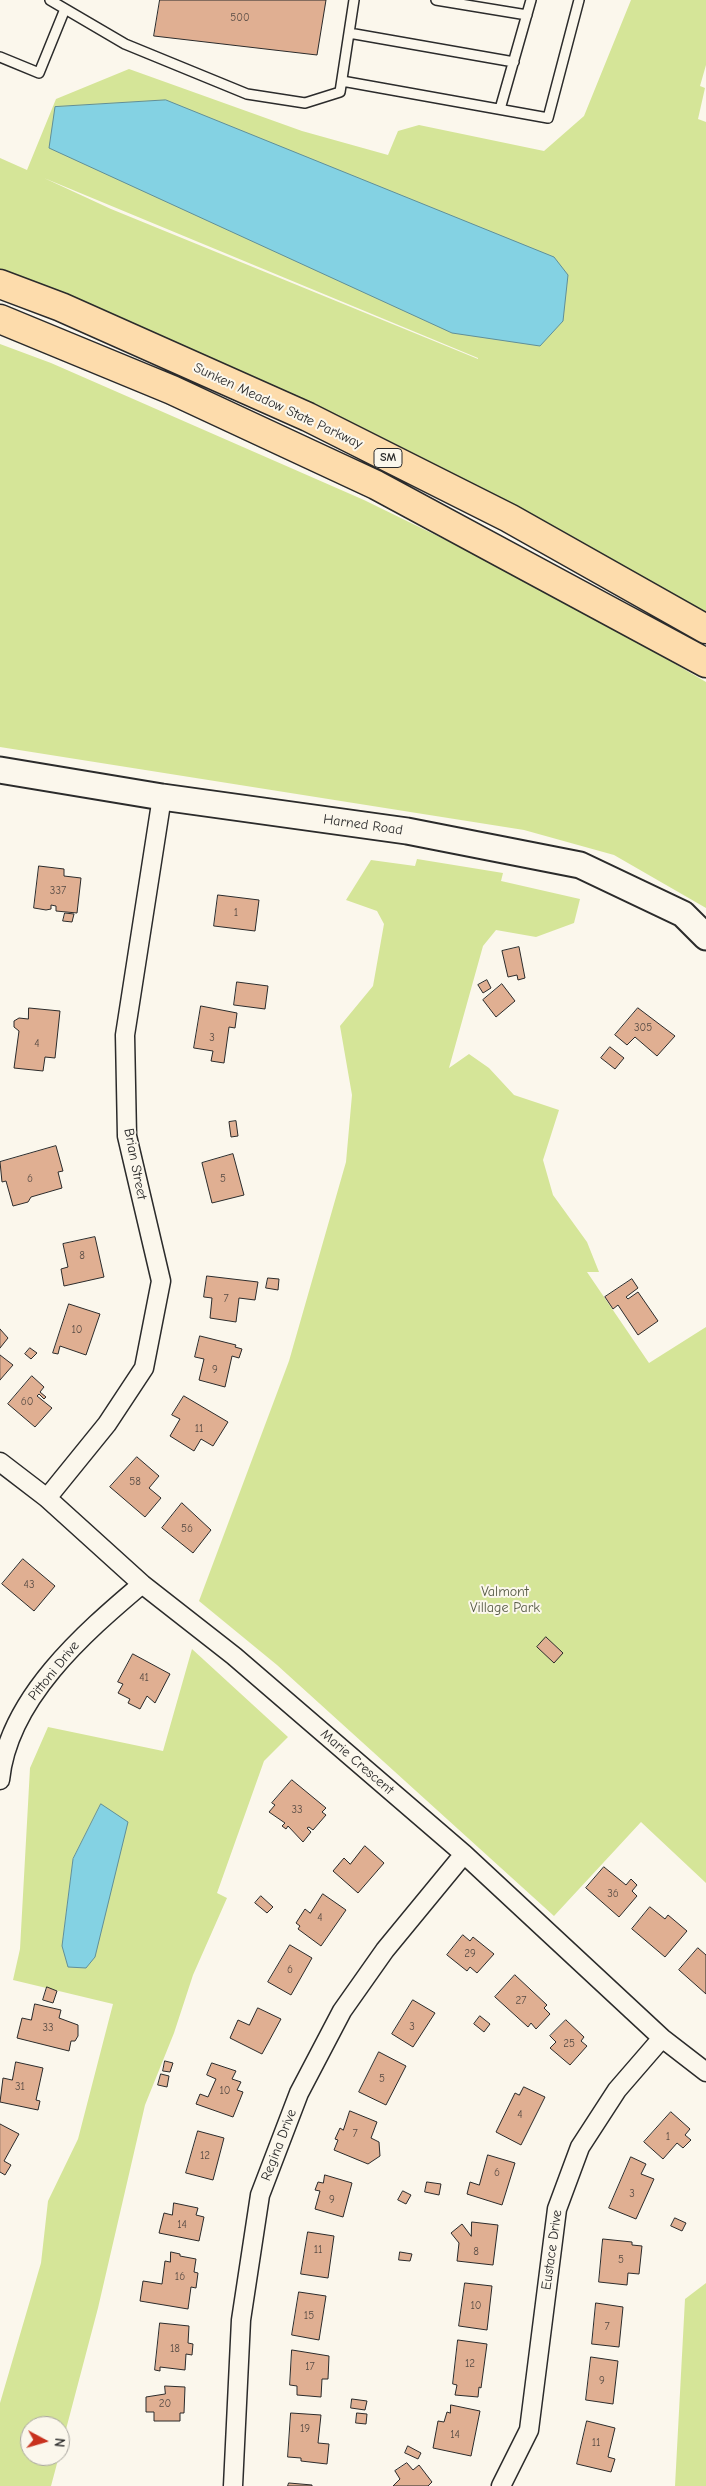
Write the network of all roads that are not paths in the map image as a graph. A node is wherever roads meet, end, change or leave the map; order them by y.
1 (50, 0) edge
2 (354, 0) edge
3 (436, 0) edge
4 (531, 0) edge
5 (579, 0) edge
6 (65, 9) junction
7 (527, 15) junction
8 (349, 33) junction
9 (0, 57) edge
10 (514, 62) junction
11 (342, 81) junction
12 (500, 109) junction
13 (0, 284) edge
14 (0, 319) edge
15 (706, 629) edge
16 (706, 663) edge
17 (0, 770) edge
18 (162, 797) junction
19 (706, 937) edge
20 (0, 1462) edge
21 (48, 1498) junction
22 (142, 1584) junction
23 (0, 1780) edge
24 (464, 1854) junction
25 (662, 2038) junction
26 (706, 2072) edge
27 (234, 2486) edge
28 (501, 2486) edge

1 - 6 lane
2 - 8 lane
3 - 7 lane
4 - 7 lane
5 - 12 lane
6 - 9 lane
6 - 11 lane
7 - 10 lane
8 - 10 lane
8 - 11 lane
10 - 12 lane
11 - 12 lane
13 - 15 highway, Sunken Meadow State Parkway / SM
14 - 16 highway, Sunken Meadow State Parkway / SM
17 - 18 main road, Harned Road
18 - 19 main road, Harned Road
18 - 21 street, Brian Street
20 - 21 street, Marie Crescent
21 - 22 street, Marie Crescent
22 - 23 street, Pittoni Drive
22 - 24 street, Marie Crescent
24 - 25 street, Marie Crescent
24 - 27 street, Regina Drive
25 - 26 street, Marie Crescent
25 - 28 street, Eustace Drive

